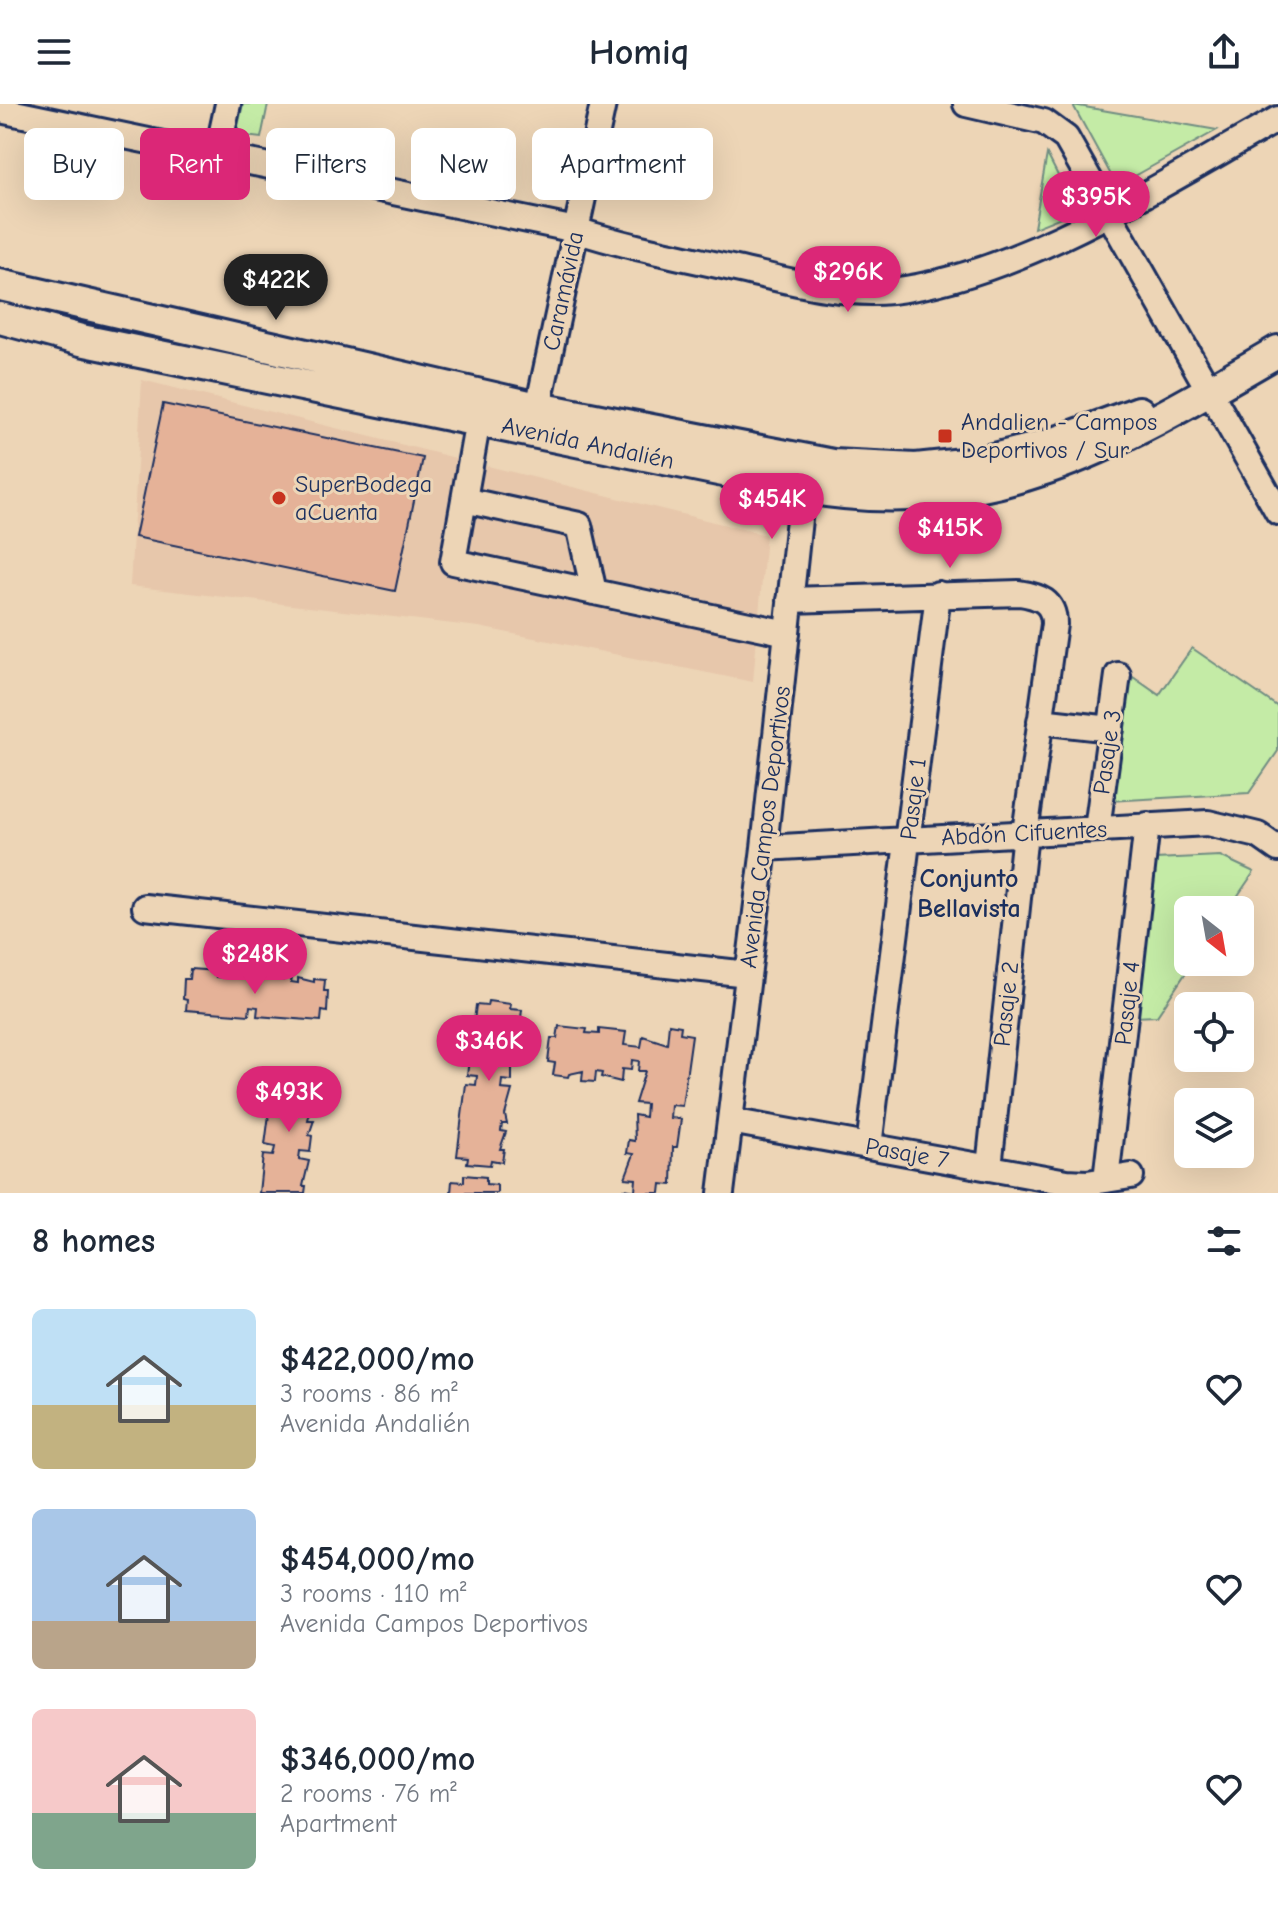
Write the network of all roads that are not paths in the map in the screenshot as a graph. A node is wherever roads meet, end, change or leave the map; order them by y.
1 (228, 104) edge
2 (603, 104) edge
3 (966, 104) edge
4 (0, 110) edge
5 (33, 111) edge
6 (1278, 119) edge
7 (223, 128) edge
8 (140, 137) edge
9 (250, 162) edge
10 (1109, 213) junction
11 (576, 230) junction
12 (0, 285) edge
13 (0, 318) edge
14 (1278, 351) edge
15 (1210, 391) junction
16 (478, 420) junction
17 (535, 420) junction
18 (804, 474) junction
19 (464, 500) junction
20 (1278, 512) edge
21 (594, 592) junction
22 (938, 594) junction
23 (790, 600) junction
24 (787, 633) junction
25 (1118, 675) dead end
26 (1040, 721) junction
27 (1111, 729) junction
28 (1147, 825) junction
29 (1097, 829) junction
30 (1025, 833) junction
31 (908, 840) junction
32 (764, 848) junction
33 (1278, 849) edge
34 (145, 907) dead end
35 (748, 974) junction
36 (730, 1121) junction
37 (869, 1146) junction
38 (989, 1167) junction
39 (1131, 1176) dead end
40 (1106, 1180) junction
41 (721, 1193) edge

1 - 7 street
2 - 11 street, Caramávida
3 - 10 street
4 - 5 street
5 - 8 street
6 - 10 street
9 - 11 street
10 - 11 street
10 - 15 street
11 - 17 street, Caramávida
12 - 17 main road, Avenida Andalién
13 - 16 main road, Avenida Andalién
14 - 15 main road, Avenida Andalién
15 - 18 main road, Avenida Andalién
15 - 20 street
16 - 17 main road, Avenida Andalién
16 - 19 street
17 - 18 main road, Avenida Andalién
18 - 23 street, Avenida Campos Deportivos
19 - 21 street
19 - 21 street
21 - 24 street
22 - 23 street
22 - 26 street, Pasaje 2
22 - 31 street, Pasaje 1
23 - 24 street, Avenida Campos Deportivos
24 - 32 street, Avenida Campos Deportivos
25 - 27 street, Pasaje 3
26 - 27 street
26 - 30 street, Pasaje 2
27 - 29 street, Pasaje 3
28 - 29 street, Abdón Cifuentes
28 - 33 street, Abdón Cifuentes
28 - 40 street, Pasaje 4
29 - 30 street, Abdón Cifuentes
30 - 31 street, Abdón Cifuentes
30 - 38 street, Pasaje 2
31 - 32 street, Abdón Cifuentes
31 - 37 street, Pasaje 1
32 - 35 street, Avenida Campos Deportivos
34 - 35 street
35 - 36 street, Avenida Campos Deportivos
36 - 37 street, Pasaje 7
36 - 41 street, Avenida Campos Deportivos
37 - 38 street, Pasaje 7
38 - 40 street, Pasaje 7
39 - 40 street, Pasaje 7

